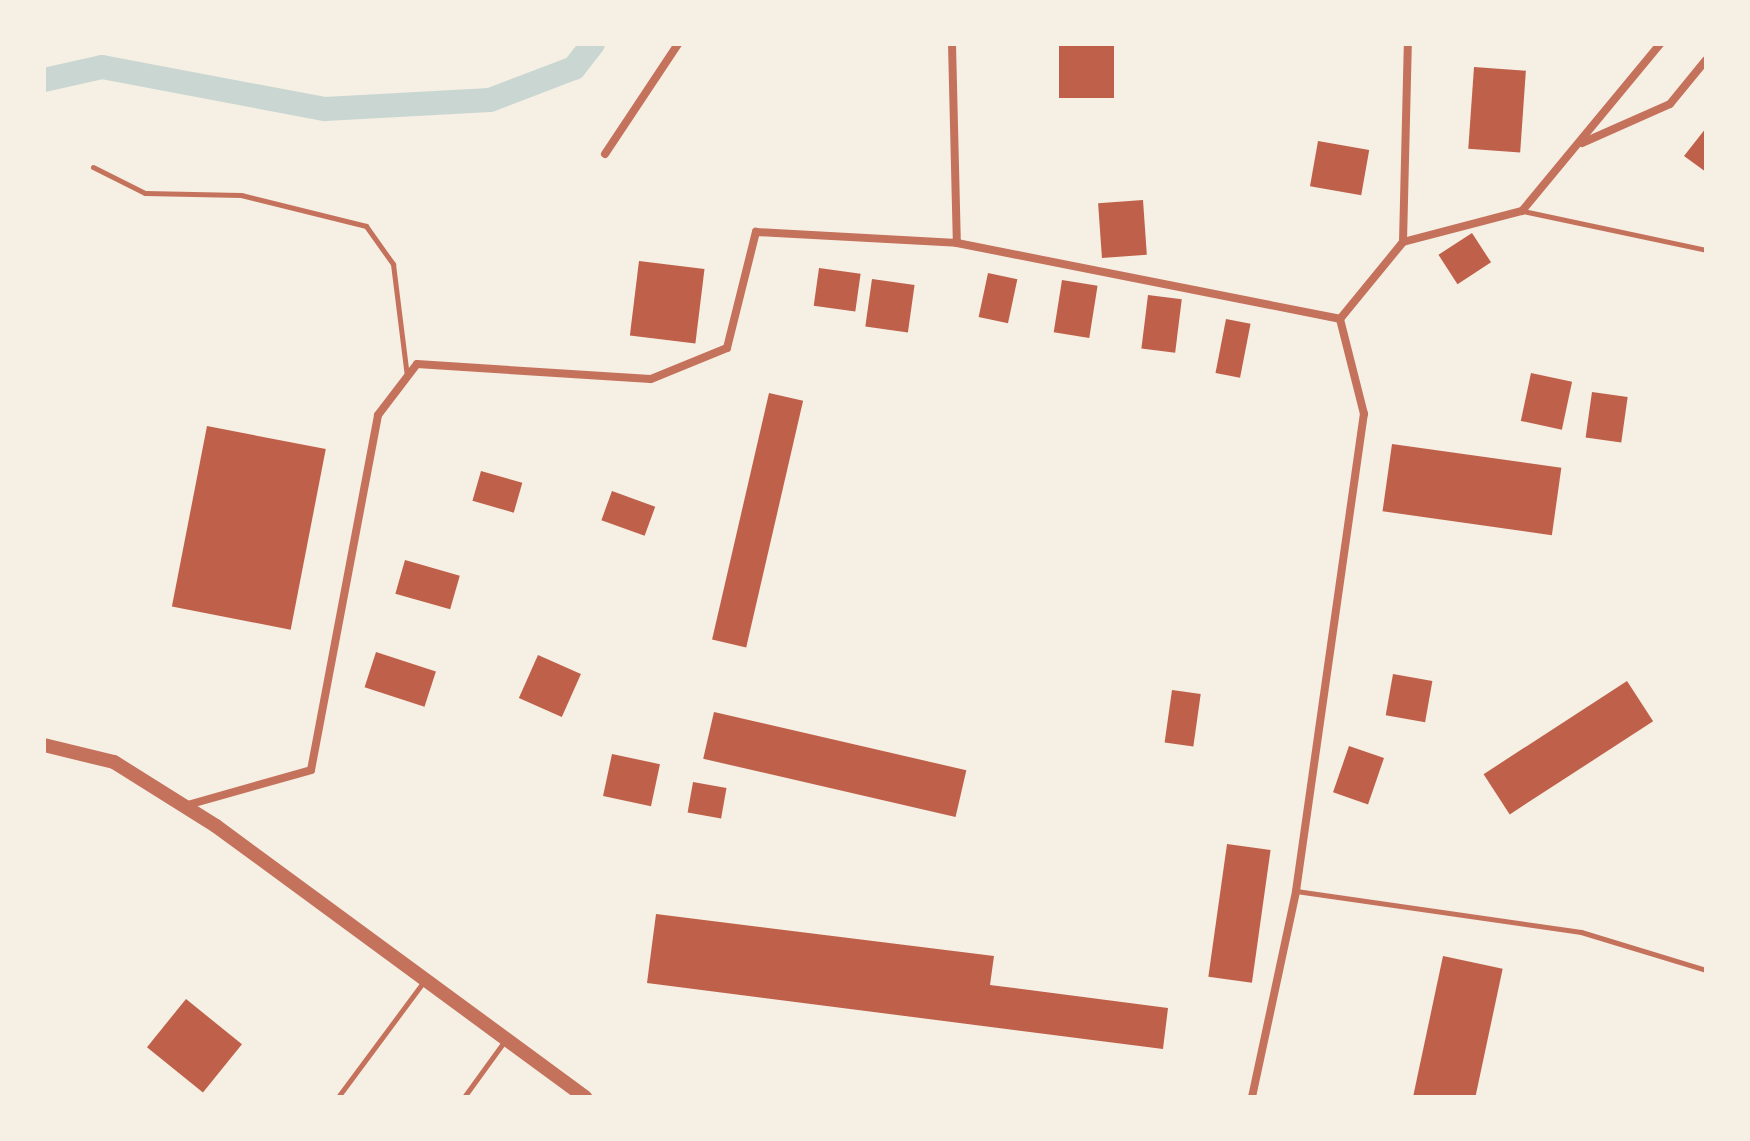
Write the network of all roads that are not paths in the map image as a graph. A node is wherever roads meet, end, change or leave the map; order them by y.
1 (678, 44) edge
2 (952, 44) edge
3 (1408, 44) edge
4 (1661, 45) edge
5 (1706, 60) edge
6 (1578, 145) junction
7 (605, 154) dead end
8 (93, 167) dead end
9 (1522, 211) junction
10 (1403, 242) junction
11 (957, 243) junction
12 (1706, 250) edge
13 (1340, 319) junction
14 (407, 376) junction
15 (44, 745) edge
16 (183, 806) junction
17 (1296, 891) junction
18 (1706, 970) edge
19 (426, 979) junction
20 (507, 1038) junction
21 (338, 1097) edge
22 (464, 1097) edge
23 (585, 1097) edge
24 (1252, 1097) edge

1 - 7 street
2 - 11 street
3 - 10 street
4 - 6 street
5 - 6 street
6 - 9 street
8 - 14 lane
9 - 10 street
9 - 12 lane
10 - 13 street
11 - 13 street
11 - 14 street
13 - 17 street
14 - 16 street
15 - 16 street
16 - 19 street
17 - 18 lane
17 - 24 street
19 - 20 street
19 - 21 lane
20 - 22 lane
20 - 23 street

